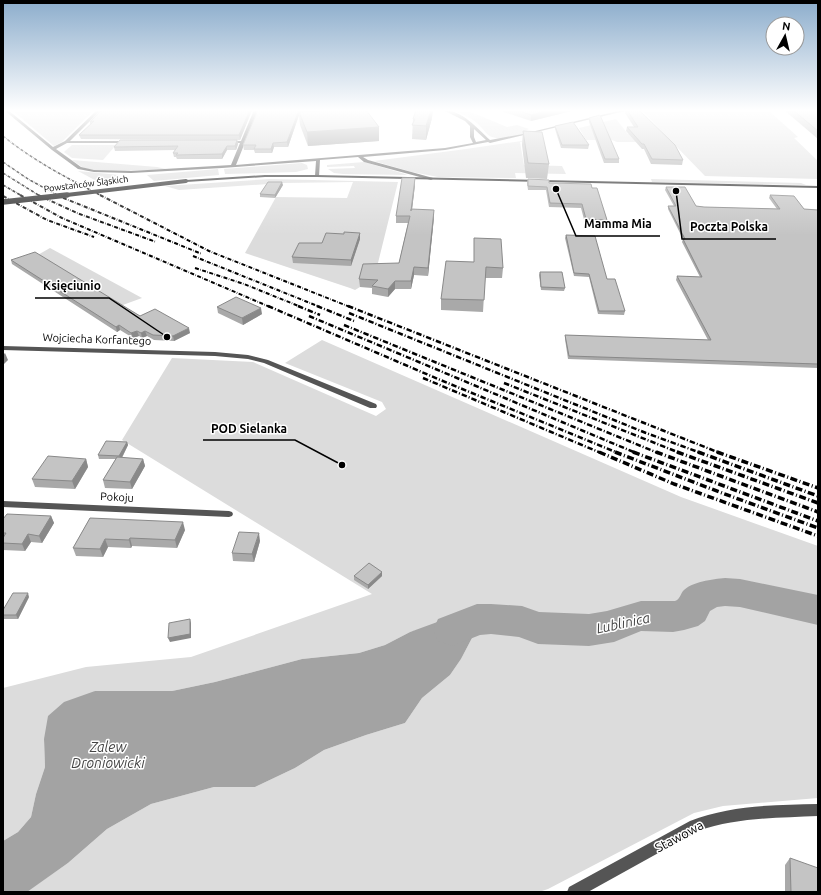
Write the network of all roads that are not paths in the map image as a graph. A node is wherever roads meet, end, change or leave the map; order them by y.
1 (57, 152) edge
2 (239, 152) edge
3 (411, 152) edge
4 (359, 156) junction
5 (318, 159) junction
6 (233, 166) junction
7 (316, 176) junction
8 (432, 179) junction
9 (818, 188) edge
10 (3, 202) edge
11 (3, 348) edge
12 (373, 406) dead end
13 (3, 504) edge
14 (229, 514) dead end
15 (818, 810) edge
16 (574, 892) edge

1 - 6 street
2 - 6 street
3 - 4 street
4 - 5 street
4 - 8 street
5 - 6 street
5 - 7 street
7 - 8 main road, Powstańców Śląskich
7 - 10 main road, Powstańców Śląskich, bridge
8 - 9 main road, Powstańców Śląskich
11 - 12 street, Wojciecha Korfantego
13 - 14 street, Pokoju
15 - 16 street, Stawowa

